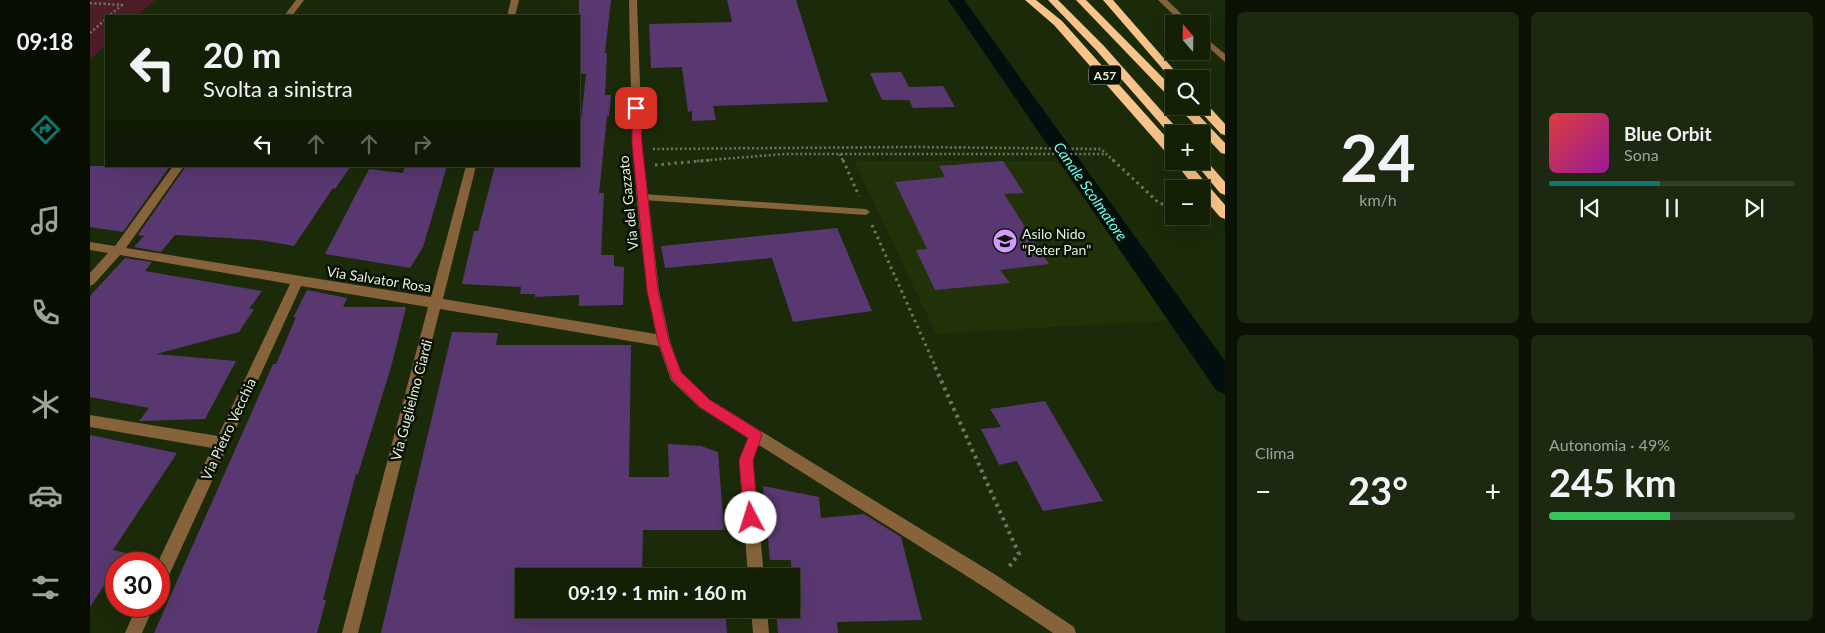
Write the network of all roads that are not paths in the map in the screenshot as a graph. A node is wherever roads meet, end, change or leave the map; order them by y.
1 (300, 0) edge
2 (515, 0) edge
3 (633, 0) edge
4 (1030, 0) edge
5 (1053, 0) edge
6 (1081, 0) edge
7 (1108, 0) edge
8 (1162, 0) edge
9 (289, 15) edge
10 (511, 15) edge
11 (1178, 15) edge
12 (1210, 44) edge
13 (1225, 58) edge
14 (1169, 70) edge
15 (1165, 87) edge
16 (1192, 115) edge
17 (1210, 115) edge
18 (1168, 125) edge
19 (1225, 131) edge
20 (1165, 144) edge
21 (1225, 150) edge
22 (178, 167) edge
23 (471, 167) edge
24 (1188, 170) edge
25 (1208, 170) edge
26 (1225, 190) edge
27 (643, 197) junction
28 (866, 212) road end
29 (1225, 214) edge
30 (90, 246) edge
31 (117, 251) junction
32 (90, 281) edge
33 (297, 281) junction
34 (435, 304) junction
35 (664, 341) junction
36 (90, 421) edge
37 (756, 435) junction
38 (221, 443) junction
39 (170, 554) edge
40 (755, 568) edge
41 (141, 617) edge
42 (760, 618) edge
43 (133, 633) edge
44 (350, 633) edge
45 (761, 633) edge
46 (1068, 633) edge

1 - 9 street
2 - 10 street
3 - 27 street, Via del Gazzato
4 - 20 highway, A57
5 - 18 highway, A57
6 - 15 highway, A57
7 - 14 highway
8 - 11 street
12 - 13 street
16 - 21 highway
17 - 19 highway
22 - 31 street
23 - 34 street, Via Guglielmo Ciardi
24 - 29 highway
25 - 26 highway
27 - 28 lane
27 - 35 street, Via del Gazzato
30 - 31 street, Via Salvator Rosa
31 - 32 street
31 - 33 street, Via Salvator Rosa
33 - 34 street, Via Salvator Rosa
33 - 38 street, Via Pietro Vecchia
34 - 35 street, Via Salvator Rosa
34 - 44 street, Via Guglielmo Ciardi
35 - 37 street, Via del Gazzato
36 - 38 street
37 - 40 street
37 - 46 street, Via del Gazzato
38 - 39 street, Via Pietro Vecchia
41 - 43 street
42 - 45 street

